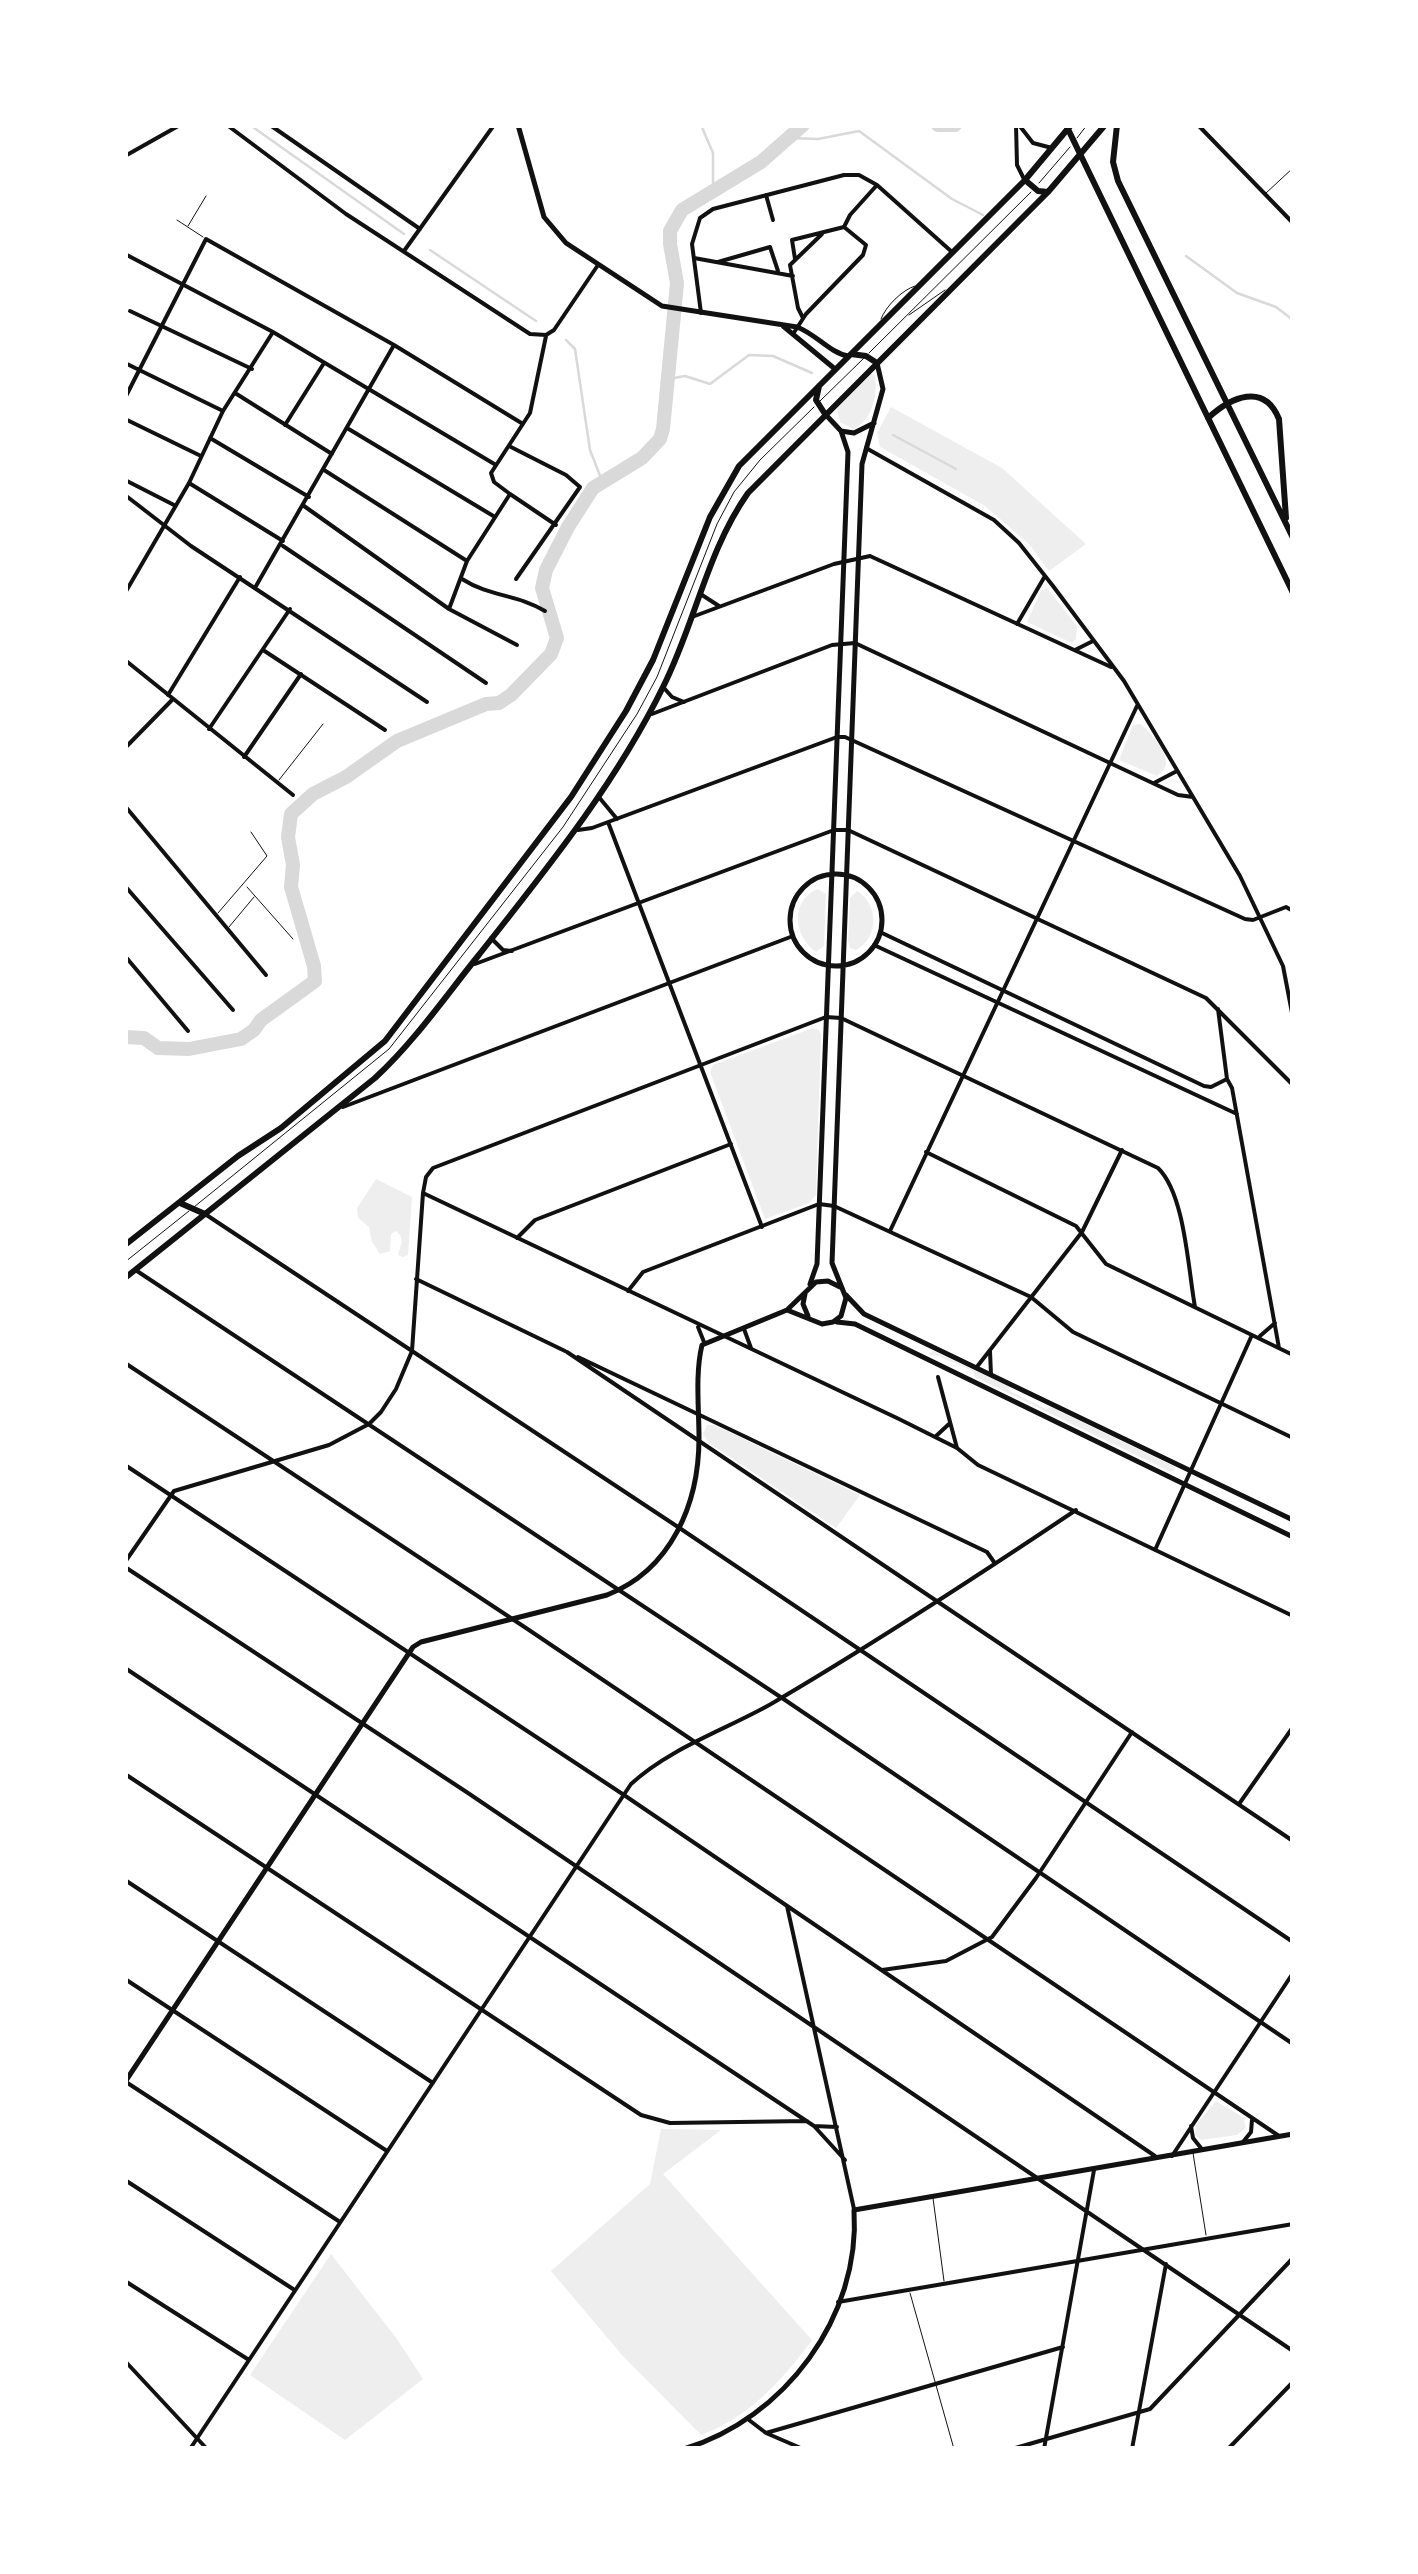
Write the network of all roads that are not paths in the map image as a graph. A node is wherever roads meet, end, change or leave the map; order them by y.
1 (180, 125) edge
2 (227, 125) edge
3 (270, 125) edge
4 (494, 125) edge
5 (518, 125) edge
6 (1018, 125) edge
7 (1087, 125) edge
8 (1105, 125) edge
9 (1117, 125) edge
10 (1198, 125) edge
11 (1068, 127) edge
12 (1074, 142) junction
13 (1052, 148) junction
14 (125, 156) edge
15 (1081, 156) junction
16 (1293, 168) edge
17 (1024, 180) junction
18 (877, 185) junction
19 (1034, 189) junction
20 (1048, 192) junction
21 (1265, 194) junction
22 (206, 196) dead end
23 (766, 196) junction
24 (177, 220) dead end
25 (773, 220) dead end
26 (1293, 222) edge
27 (188, 226) junction
28 (844, 227) junction
29 (420, 228) junction
30 (824, 232) junction
31 (206, 238) junction
32 (404, 252) junction
33 (952, 252) junction
34 (125, 254) edge
35 (693, 258) junction
36 (795, 259) junction
37 (718, 262) junction
38 (598, 265) junction
39 (778, 272) junction
40 (792, 276) junction
41 (959, 281) junction
42 (182, 283) junction
43 (130, 311) dead end
44 (701, 314) junction
45 (906, 316) junction
46 (803, 318) junction
47 (162, 325) junction
48 (795, 331) junction
49 (273, 332) junction
50 (546, 335) junction
51 (394, 345) junction
52 (849, 355) junction
53 (866, 356) junction
54 (125, 362) edge
55 (324, 362) junction
56 (876, 364) junction
57 (252, 369) junction
58 (835, 369) junction
59 (140, 370) junction
60 (820, 384) junction
61 (370, 388) junction
62 (234, 393) junction
63 (125, 398) edge
64 (1227, 403) junction
65 (817, 404) junction
66 (223, 411) junction
67 (825, 414) junction
68 (1208, 418) junction
69 (125, 419) edge
70 (874, 422) junction
71 (523, 424) junction
72 (285, 425) junction
73 (347, 428) junction
74 (841, 431) junction
75 (210, 438) junction
76 (508, 446) junction
77 (866, 448) junction
78 (333, 454) junction
79 (202, 456) junction
80 (496, 465) junction
81 (324, 470) junction
82 (125, 480) edge
83 (189, 482) junction
84 (125, 495) edge
85 (512, 495) junction
86 (309, 497) junction
87 (176, 506) junction
88 (304, 506) junction
89 (495, 518) junction
90 (556, 524) junction
91 (1286, 524) junction
92 (165, 526) junction
93 (1293, 538) edge
94 (282, 543) junction
95 (859, 558) junction
96 (468, 561) junction
97 (844, 561) junction
98 (125, 571) edge
99 (1045, 576) junction
100 (134, 577) junction
101 (240, 577) junction
102 (461, 578) junction
103 (516, 579) dead end
104 (256, 586) junction
105 (125, 592) edge
106 (1293, 593) edge
107 (701, 594) junction
108 (719, 606) junction
109 (290, 608) junction
110 (449, 609) junction
111 (545, 610) dead end
112 (692, 617) junction
113 (1018, 624) junction
114 (1094, 640) junction
115 (856, 643) junction
116 (841, 644) junction
117 (517, 645) dead end
118 (263, 650) junction
119 (1075, 650) junction
120 (125, 660) edge
121 (1116, 670) junction
122 (301, 674) junction
123 (486, 682) dead end
124 (664, 686) junction
125 (170, 697) junction
126 (427, 702) dead end
127 (684, 702) junction
128 (1138, 704) junction
129 (648, 716) junction
130 (323, 724) dead end
131 (209, 730) junction
132 (385, 730) dead end
133 (837, 736) junction
134 (852, 739) junction
135 (125, 748) edge
136 (244, 757) junction
137 (1110, 762) junction
138 (1178, 771) junction
139 (276, 782) junction
140 (1154, 783) junction
141 (293, 795) dead end
142 (598, 796) junction
143 (1193, 796) junction
144 (125, 806) edge
145 (617, 818) junction
146 (608, 822) junction
147 (576, 830) junction
148 (834, 830) junction
149 (848, 830) junction
150 (251, 832) dead end
151 (1073, 840) junction
152 (832, 873) junction
153 (846, 874) junction
154 (245, 884) junction
155 (125, 886) edge
156 (255, 896) junction
157 (639, 902) junction
158 (1293, 910) edge
159 (216, 916) junction
160 (1036, 918) junction
161 (1260, 918) junction
162 (227, 929) junction
163 (880, 932) junction
164 (793, 936) junction
165 (492, 938) junction
166 (294, 939) dead end
167 (874, 945) junction
168 (512, 951) junction
169 (125, 956) edge
170 (470, 964) junction
171 (844, 965) junction
172 (828, 966) junction
173 (266, 974) dead end
174 (670, 984) junction
175 (1002, 990) junction
176 (997, 1002) junction
177 (1218, 1007) junction
178 (233, 1010) dead end
179 (826, 1017) junction
180 (841, 1018) junction
181 (1293, 1018) edge
182 (188, 1031) dead end
183 (701, 1064) junction
184 (962, 1075) junction
185 (1227, 1078) junction
186 (1293, 1085) edge
187 (334, 1110) junction
188 (1237, 1114) junction
189 (731, 1144) junction
190 (1122, 1150) junction
191 (926, 1152) junction
192 (423, 1193) junction
193 (179, 1203) junction
194 (820, 1204) junction
195 (834, 1206) junction
196 (194, 1207) junction
197 (204, 1214) junction
198 (762, 1227) junction
199 (890, 1231) junction
200 (1082, 1232) junction
201 (517, 1238) junction
202 (125, 1246) edge
203 (125, 1262) edge
204 (135, 1270) junction
205 (125, 1278) edge
206 (416, 1278) junction
207 (807, 1289) junction
208 (842, 1290) junction
209 (628, 1291) junction
210 (1030, 1297) junction
211 (1195, 1307) junction
212 (787, 1310) junction
213 (812, 1320) junction
214 (695, 1323) junction
215 (829, 1323) junction
216 (1274, 1323) junction
217 (743, 1327) junction
218 (722, 1335) junction
219 (1255, 1336) junction
220 (704, 1342) junction
221 (930, 1346) junction
222 (1279, 1348) junction
223 (412, 1351) junction
224 (990, 1351) junction
225 (567, 1352) junction
226 (754, 1352) junction
227 (1293, 1354) edge
228 (924, 1357) junction
229 (125, 1363) edge
230 (976, 1368) junction
231 (991, 1375) junction
232 (938, 1377) dead end
233 (1221, 1403) junction
234 (699, 1414) junction
235 (369, 1424) junction
236 (950, 1424) junction
237 (935, 1437) junction
238 (1293, 1438) edge
239 (700, 1442) junction
240 (958, 1448) junction
241 (275, 1462) junction
242 (125, 1465) edge
243 (1191, 1470) junction
244 (1185, 1484) junction
245 (170, 1494) junction
246 (1076, 1510) junction
247 (1293, 1520) edge
248 (681, 1529) junction
249 (1293, 1537) edge
250 (1155, 1550) junction
251 (125, 1564) edge
252 (995, 1564) junction
253 (620, 1590) junction
254 (938, 1602) junction
255 (1293, 1616) edge
256 (512, 1620) junction
257 (860, 1650) junction
258 (408, 1652) junction
259 (125, 1668) edge
260 (781, 1697) junction
261 (362, 1722) junction
262 (1293, 1727) edge
263 (1132, 1732) junction
264 (1287, 1736) junction
265 (1293, 1740) edge
266 (696, 1743) junction
267 (125, 1774) edge
268 (316, 1792) junction
269 (624, 1795) junction
270 (1085, 1802) junction
271 (1239, 1804) junction
272 (1293, 1841) edge
273 (576, 1866) junction
274 (266, 1868) junction
275 (1038, 1871) junction
276 (125, 1880) edge
277 (787, 1906) junction
278 (531, 1936) junction
279 (989, 1940) junction
280 (218, 1941) junction
281 (1293, 1942) edge
282 (881, 1970) junction
283 (1293, 1973) edge
284 (125, 1980) edge
285 (172, 2010) junction
286 (482, 2010) junction
287 (1260, 2022) junction
288 (815, 2027) junction
289 (1293, 2044) edge
290 (125, 2082) edge
291 (433, 2083) junction
292 (1214, 2091) junction
293 (1250, 2116) junction
294 (807, 2121) junction
295 (814, 2126) junction
296 (1191, 2126) junction
297 (838, 2127) junction
298 (1293, 2134) edge
299 (1279, 2136) junction
300 (1243, 2142) junction
301 (1140, 2146) junction
302 (1203, 2150) junction
303 (387, 2151) junction
304 (1192, 2152) junction
305 (1172, 2156) junction
306 (1158, 2158) junction
307 (845, 2160) junction
308 (1138, 2162) junction
309 (1094, 2170) junction
310 (1040, 2179) junction
311 (125, 2180) edge
312 (933, 2198) junction
313 (872, 2208) junction
314 (854, 2210) junction
315 (1088, 2211) junction
316 (340, 2222) junction
317 (854, 2224) junction
318 (1293, 2224) edge
319 (1207, 2238) junction
320 (1145, 2249) junction
321 (1293, 2258) edge
322 (1078, 2261) junction
323 (1166, 2264) junction
324 (125, 2281) edge
325 (944, 2284) junction
326 (295, 2290) junction
327 (909, 2290) junction
328 (838, 2302) junction
329 (1240, 2315) junction
330 (1063, 2347) junction
331 (1293, 2351) edge
332 (249, 2360) junction
333 (125, 2361) edge
334 (1293, 2382) edge
335 (936, 2384) junction
336 (1138, 2413) junction
337 (749, 2420) junction
338 (766, 2433) junction
339 (197, 2438) junction
340 (1046, 2440) junction
341 (190, 2449) edge
342 (207, 2449) edge
343 (684, 2449) edge
344 (803, 2449) edge
345 (954, 2449) edge
346 (1012, 2449) edge
347 (1044, 2449) edge
348 (1132, 2449) edge
349 (1228, 2449) edge

1 - 14 street
2 - 32 street
3 - 29 street
4 - 29 street
5 - 38 street
6 - 13 street
6 - 17 street
7 - 12 lane
8 - 15 main road
9 - 64 main road
10 - 21 street
11 - 12 main road
11 - 13 main road
12 - 15 main road
12 - 19 lane
13 - 17 main road
15 - 20 main road
15 - 68 main road
16 - 21 lane
17 - 19 main road
17 - 33 main road
18 - 23 street
18 - 28 street
18 - 33 street
19 - 20 main road
19 - 45 lane
20 - 41 main road
21 - 26 street
22 - 27 lane
23 - 25 street
23 - 35 street
24 - 27 lane
27 - 31 lane
28 - 30 street
28 - 46 street
29 - 32 street
30 - 36 street
30 - 36 street
31 - 42 street
31 - 51 street
32 - 50 street
33 - 52 main road
34 - 42 street
35 - 37 street
35 - 44 street
36 - 40 street
37 - 39 street
37 - 39 street
38 - 44 street
38 - 50 street
39 - 40 street
40 - 46 street
41 - 45 lane
41 - 56 main road
42 - 47 street
42 - 49 street
43 - 47 street
44 - 48 street
45 - 53 lane
46 - 48 street
47 - 57 street
47 - 59 street
48 - 52 street
48 - 58 street
49 - 55 street
49 - 57 street
50 - 71 street
51 - 61 street
51 - 71 street
52 - 53 main road
52 - 58 main road
53 - 56 main road
53 - 65 lane
54 - 59 street
55 - 61 street
55 - 72 street
56 - 67 main road
56 - 70 street
57 - 62 street
58 - 60 main road
59 - 63 street
59 - 66 street
60 - 65 main road
60 - 193 main road
61 - 73 street
61 - 80 street
62 - 66 street
62 - 72 street
64 - 68 main road
64 - 91 main road
64 - 91 main road
65 - 67 main road
65 - 196 lane
66 - 75 street
67 - 74 street
67 - 107 main road
68 - 106 main road
69 - 79 street
70 - 74 street
70 - 77 street
71 - 76 street
72 - 78 street
73 - 78 street
73 - 89 street
74 - 97 street
75 - 79 street
75 - 86 street
76 - 80 street
76 - 90 street
77 - 95 street
77 - 99 street
78 - 81 street
79 - 83 street
80 - 85 street
81 - 86 street
81 - 96 street
82 - 87 street
83 - 87 street
83 - 94 street
84 - 92 street
85 - 89 street
85 - 90 street
86 - 88 street
87 - 92 street
88 - 94 street
88 - 110 street
89 - 96 street
90 - 103 street
91 - 93 main road
92 - 100 street
92 - 101 street
94 - 104 street
94 - 123 street
95 - 97 street
95 - 113 street
95 - 115 street
96 - 102 street
97 - 108 street
97 - 116 street
98 - 100 street
99 - 113 street
99 - 114 street
100 - 105 street
101 - 104 street
101 - 125 street
102 - 110 street
102 - 111 street
104 - 109 street
107 - 108 street
107 - 112 main road
108 - 112 street
109 - 118 street
109 - 126 street
110 - 117 street
112 - 124 main road
113 - 119 street
114 - 119 street
114 - 121 street
115 - 116 street
115 - 134 street
115 - 137 street
116 - 127 street
116 - 133 street
118 - 122 street
118 - 131 street
119 - 121 street
120 - 125 street
121 - 128 street
122 - 132 street
122 - 136 street
124 - 127 street
124 - 129 main road
125 - 131 street
125 - 135 street
127 - 129 street
128 - 137 street
128 - 138 street
129 - 142 main road
130 - 139 lane
131 - 136 street
133 - 134 street
133 - 145 street
133 - 148 street
134 - 149 street
134 - 151 street
136 - 139 street
137 - 140 street
137 - 151 street
138 - 140 street
138 - 143 street
139 - 141 street
140 - 143 street
142 - 145 street
142 - 147 main road
143 - 161 street
144 - 159 street
145 - 146 street
146 - 147 street
146 - 157 street
147 - 165 main road
148 - 149 street
148 - 152 street
148 - 157 street
149 - 153 street
149 - 160 street
150 - 154 lane
151 - 160 street
151 - 161 street
152 - 153 street
152 - 164 street
152 - 172 street
153 - 163 street
153 - 171 street
154 - 156 lane
154 - 159 lane
155 - 178 street
156 - 162 lane
156 - 166 lane
157 - 168 street
157 - 174 street
158 - 161 street
159 - 162 street
160 - 175 street
160 - 177 street
161 - 181 street
162 - 173 street
163 - 167 street
163 - 175 street
164 - 172 street
164 - 174 street
165 - 168 street
165 - 170 main road
167 - 171 street
167 - 176 street
168 - 170 street
169 - 182 street
170 - 187 main road
171 - 172 street
171 - 180 street
172 - 179 street
174 - 183 street
174 - 187 street
175 - 176 street
175 - 185 street
176 - 184 street
176 - 188 street
177 - 185 street
177 - 186 street
179 - 180 street
179 - 183 street
179 - 194 street
180 - 184 street
180 - 195 street
183 - 189 street
183 - 192 street
184 - 190 street
184 - 191 street
185 - 188 street
187 - 197 main road
188 - 216 street
189 - 198 street
189 - 201 street
190 - 200 street
190 - 211 street
191 - 199 street
191 - 200 street
192 - 201 street
192 - 206 street
193 - 196 main road
193 - 202 main road
194 - 195 street
194 - 198 street
194 - 207 street
195 - 199 street
195 - 208 street
196 - 197 main road
196 - 203 lane
197 - 204 main road
197 - 223 street
198 - 209 street
199 - 210 street
200 - 210 street
200 - 211 street
201 - 209 street
204 - 205 main road
204 - 235 street
206 - 223 street
206 - 225 street
207 - 208 street
207 - 212 street
207 - 213 street
208 - 215 street
208 - 221 street
209 - 214 street
210 - 224 street
210 - 233 street
211 - 219 street
212 - 213 street
212 - 217 street
213 - 215 street
214 - 218 street
214 - 220 street
215 - 228 street
216 - 219 street
216 - 222 street
217 - 218 street
217 - 226 street
218 - 220 street
218 - 226 street
219 - 222 street
219 - 233 street
220 - 234 street
221 - 228 street
221 - 230 street
222 - 227 street
223 - 235 street
223 - 248 street
224 - 230 street
224 - 231 street
225 - 234 street
225 - 239 street
226 - 237 street
228 - 244 street
229 - 241 street
230 - 231 street
231 - 243 street
232 - 236 street
233 - 238 street
233 - 243 street
234 - 239 street
234 - 252 street
235 - 241 street
235 - 253 street
236 - 237 street
236 - 240 street
237 - 240 street
239 - 248 street
239 - 254 street
240 - 246 street
241 - 245 street
241 - 256 street
242 - 245 street
243 - 244 street
243 - 247 street
244 - 249 street
244 - 250 street
245 - 251 street
245 - 258 street
246 - 250 street
246 - 252 street
248 - 253 street
248 - 257 street
250 - 255 street
251 - 261 street
252 - 254 street
253 - 256 street
253 - 260 street
254 - 257 street
254 - 263 street
256 - 258 street
256 - 266 street
257 - 260 street
257 - 270 street
258 - 261 street
258 - 269 street
259 - 268 street
260 - 266 street
260 - 275 street
261 - 268 street
261 - 273 street
262 - 264 street
263 - 270 street
263 - 271 street
264 - 265 street
264 - 271 street
266 - 269 street
266 - 279 street
267 - 274 street
268 - 274 street
268 - 278 street
269 - 273 street
269 - 277 street
270 - 275 street
270 - 281 street
271 - 272 street
273 - 278 street
273 - 288 street
274 - 280 street
274 - 286 street
275 - 279 street
275 - 287 street
276 - 280 street
277 - 282 street
277 - 288 street
278 - 286 street
278 - 294 street
279 - 282 street
279 - 292 street
280 - 285 street
280 - 291 street
282 - 301 street
283 - 287 street
284 - 285 street
285 - 290 street
285 - 303 street
286 - 291 street
286 - 294 street
287 - 289 street
287 - 292 street
288 - 297 street
288 - 310 street
290 - 316 street
291 - 303 street
292 - 293 street
292 - 296 street
293 - 299 street
293 - 300 street
294 - 295 street
295 - 297 street
295 - 307 street
296 - 302 street
296 - 305 street
297 - 307 street
298 - 299 street
299 - 300 street
300 - 302 street
301 - 306 street
301 - 308 street
302 - 304 street
303 - 316 street
304 - 305 street
304 - 319 lane
305 - 306 street
306 - 308 street
307 - 314 street
308 - 309 street
309 - 310 street
309 - 315 street
310 - 312 street
310 - 315 street
311 - 326 street
312 - 313 street
312 - 325 lane
313 - 314 street
313 - 317 street
314 - 317 street
315 - 320 street
315 - 322 street
316 - 326 street
317 - 328 street
318 - 319 street
319 - 320 street
320 - 322 street
320 - 323 street
321 - 329 street
322 - 325 street
322 - 330 street
323 - 329 street
323 - 336 street
324 - 332 street
325 - 327 street
326 - 332 street
327 - 328 street
327 - 335 lane
328 - 337 street
329 - 331 street
329 - 336 street
330 - 335 street
330 - 340 street
332 - 339 street
333 - 339 street
334 - 349 street
335 - 338 street
335 - 345 lane
336 - 340 street
336 - 348 street
337 - 338 street
337 - 343 street
338 - 344 street
339 - 341 street
339 - 342 street
340 - 346 street
340 - 347 street

